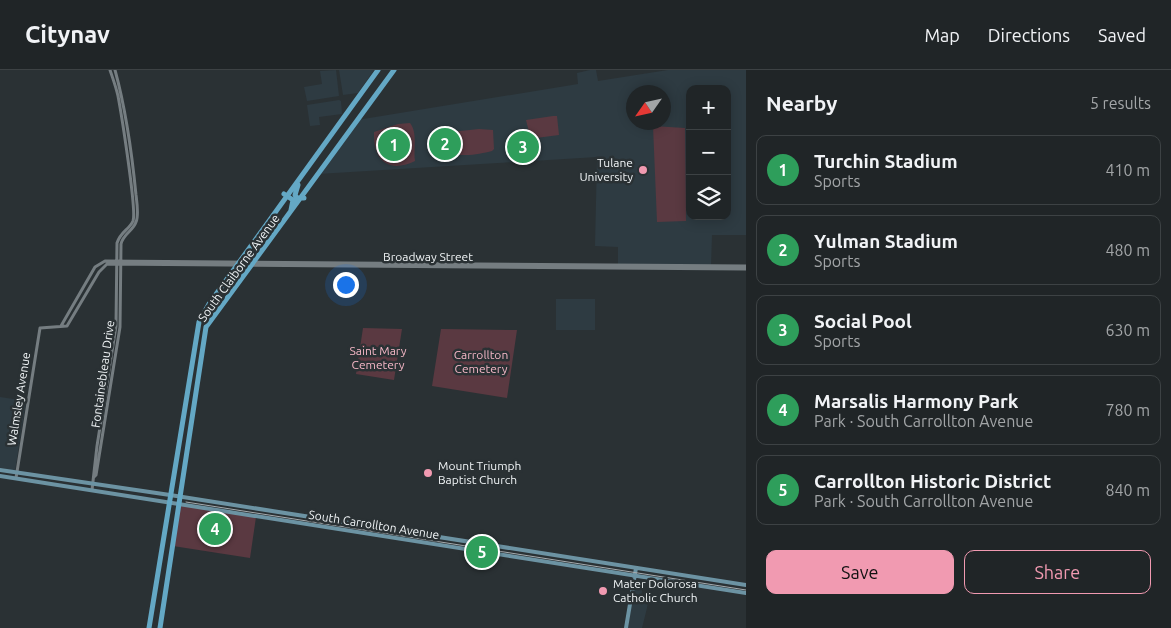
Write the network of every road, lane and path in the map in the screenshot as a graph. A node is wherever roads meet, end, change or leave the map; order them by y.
1 (110, 70) edge
2 (115, 70) edge
3 (378, 70) edge
4 (394, 70) edge
5 (310, 164) junction
6 (285, 195) junction
7 (304, 198) junction
8 (282, 225) junction
9 (119, 262) junction
10 (238, 263) junction
11 (254, 264) junction
12 (746, 268) edge
13 (60, 326) junction
14 (174, 468) junction
15 (0, 470) edge
16 (185, 470) junction
17 (0, 476) edge
18 (16, 476) junction
19 (173, 476) junction
20 (184, 477) junction
21 (172, 482) junction
22 (93, 484) junction
23 (92, 490) junction
24 (182, 490) junction
25 (140, 491) junction
26 (170, 495) junction
27 (181, 497) junction
28 (139, 498) junction
29 (169, 502) junction
30 (215, 502) junction
31 (179, 504) junction
32 (168, 510) junction
33 (212, 510) junction
34 (177, 517) junction
35 (165, 527) junction
36 (175, 529) junction
37 (636, 568) junction
38 (634, 576) junction
39 (746, 585) edge
40 (746, 594) edge
41 (149, 628) edge
42 (160, 628) edge
43 (626, 628) edge

1 - 9 street, Fontainebleau Drive
2 - 9 street, Fontainebleau Drive
3 - 5 main road, South Claiborne Avenue
4 - 7 main road, South Claiborne Avenue
5 - 6 main road, South Claiborne Avenue
5 - 7 main road
6 - 8 main road
6 - 10 main road, South Claiborne Avenue
7 - 8 main road, South Claiborne Avenue
8 - 11 main road, South Claiborne Avenue
9 - 10 street, Broadway Street
9 - 13 street, Broadway Street
9 - 13 street
9 - 22 street, Fontainebleau Drive
10 - 11 street, Broadway Street
10 - 14 main road, South Claiborne Avenue
11 - 12 street, Broadway Street
11 - 16 main road, South Claiborne Avenue
13 - 18 street, Walmsley Avenue
14 - 16 main road
14 - 19 main road, South Claiborne Avenue
15 - 18 main road, South Carrollton Avenue
16 - 20 main road, South Claiborne Avenue
17 - 18 main road, South Carrollton Avenue
18 - 22 main road, South Carrollton Avenue
18 - 23 main road, South Carrollton Avenue
19 - 20 main road
19 - 21 main road, South Claiborne Avenue
20 - 24 main road, South Claiborne Avenue
21 - 24 main road
21 - 26 main road, South Claiborne Avenue
22 - 23 street, Fontainebleau Drive
22 - 25 main road, South Carrollton Avenue
23 - 28 main road, South Carrollton Avenue
24 - 27 main road, South Claiborne Avenue
25 - 26 main road, South Carrollton Avenue
25 - 28 main road
26 - 27 main road, South Carrollton Avenue
26 - 29 main road, South Claiborne Avenue
27 - 30 main road, South Carrollton Avenue
27 - 31 main road, South Claiborne Avenue
28 - 29 main road, South Carrollton Avenue
29 - 31 main road, South Carrollton Avenue
29 - 32 main road, South Claiborne Avenue
30 - 33 main road
30 - 37 main road, South Carrollton Avenue
31 - 33 main road, South Carrollton Avenue
31 - 34 main road, South Claiborne Avenue
32 - 34 main road
32 - 35 main road, South Claiborne Avenue
33 - 38 main road, South Carrollton Avenue
34 - 36 main road, South Claiborne Avenue
35 - 36 main road
35 - 36 main road
35 - 41 main road, South Claiborne Avenue
36 - 42 main road, South Claiborne Avenue
37 - 38 main road
37 - 39 main road, South Carrollton Avenue
38 - 40 main road, South Carrollton Avenue
38 - 43 main road

